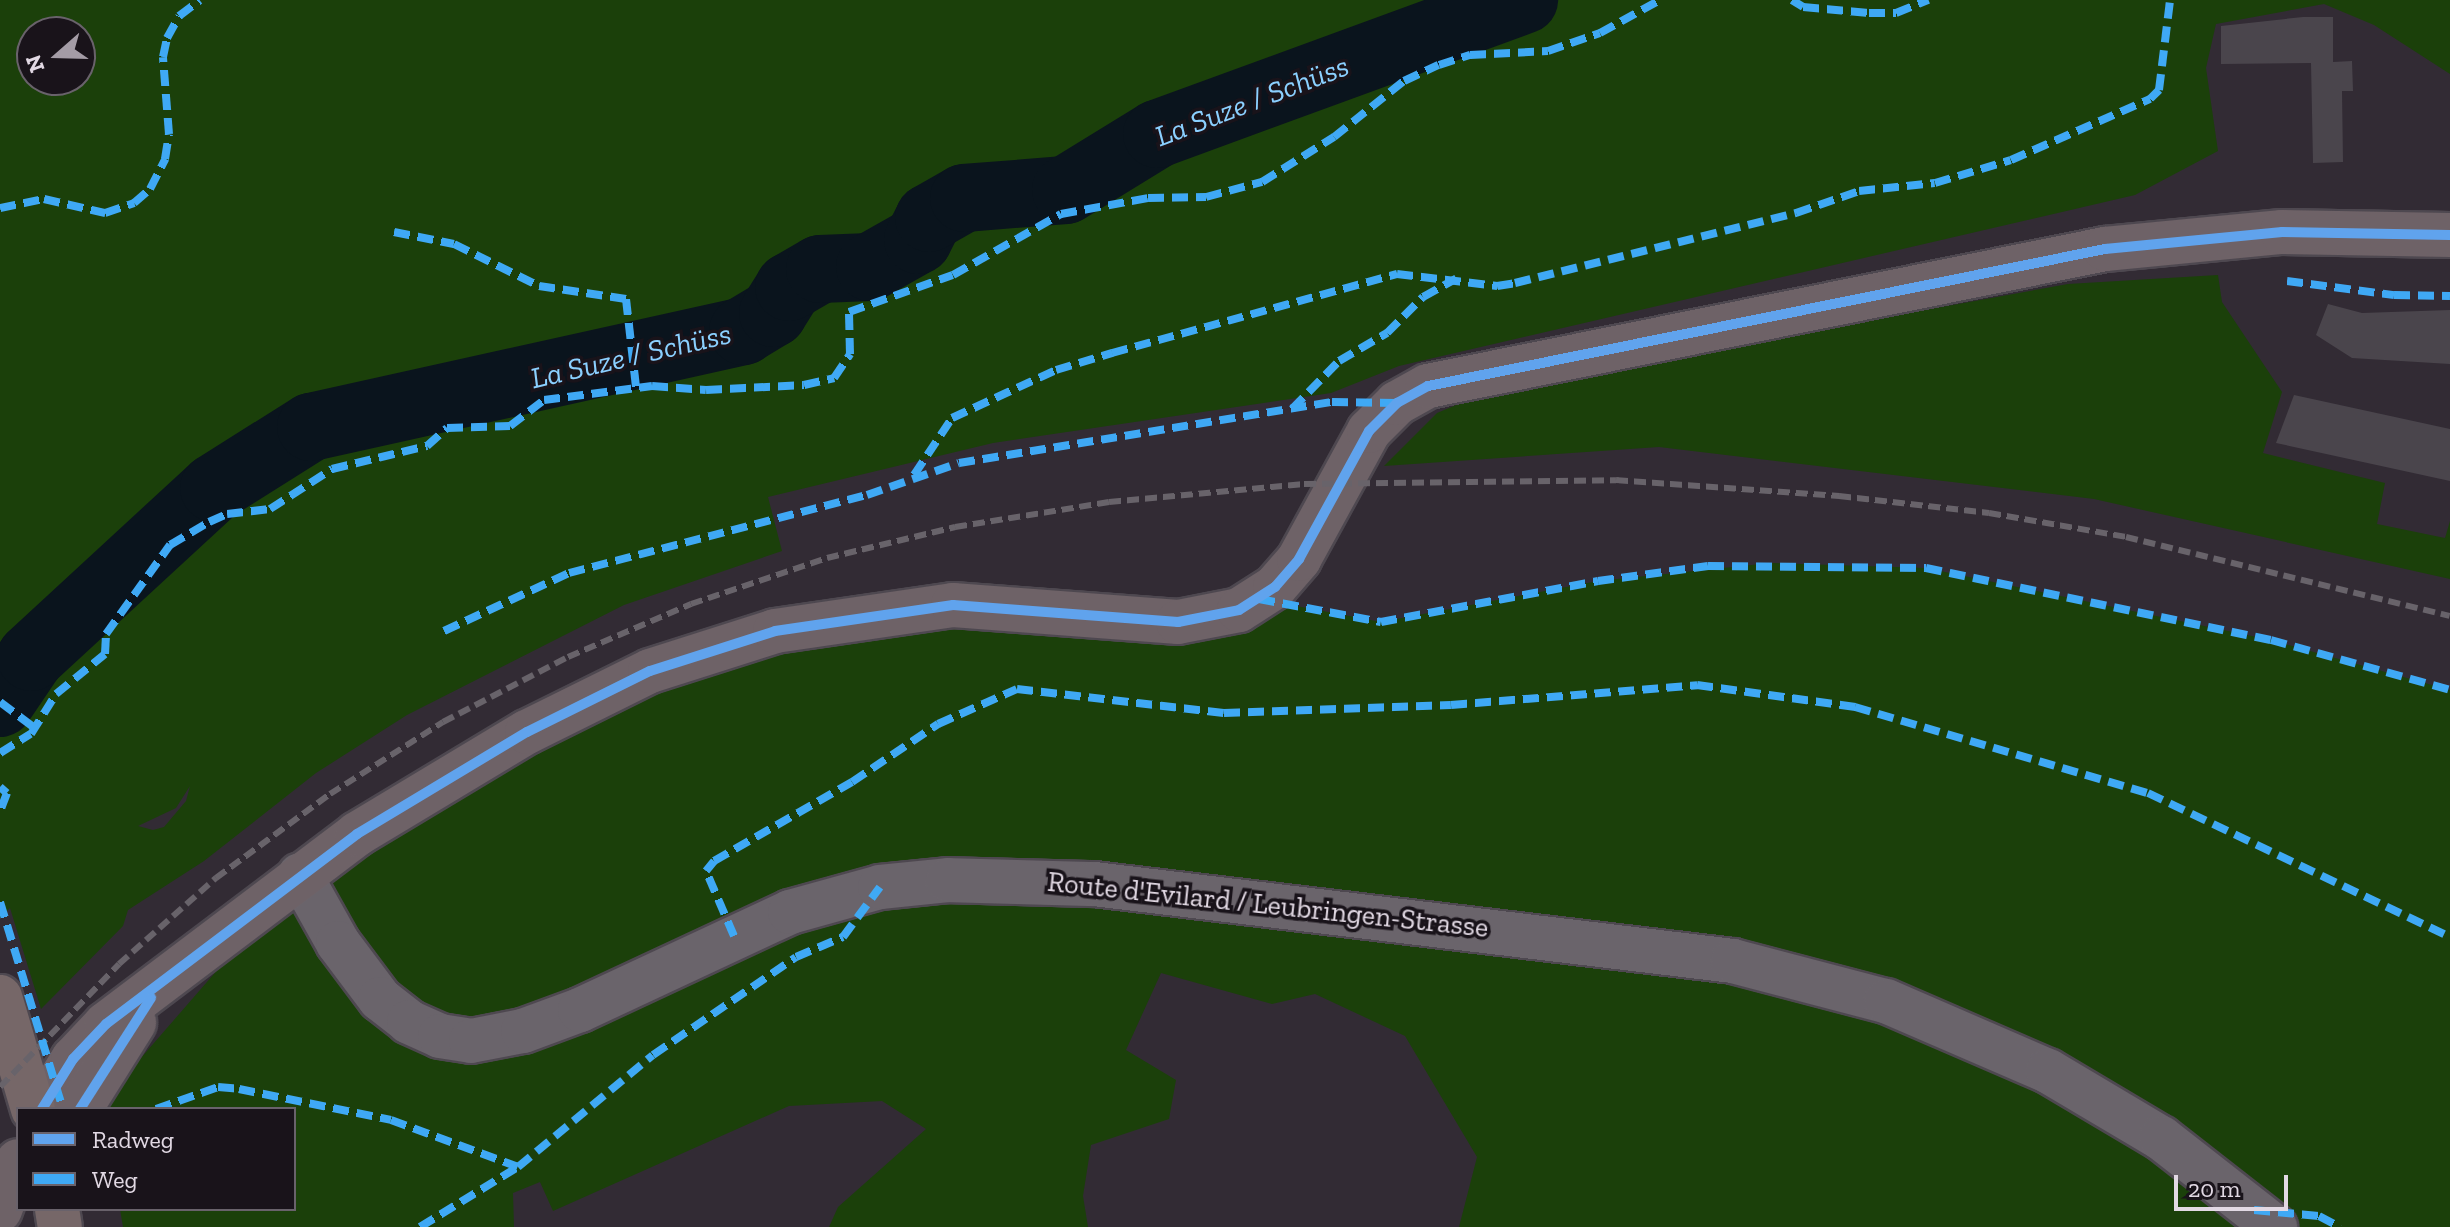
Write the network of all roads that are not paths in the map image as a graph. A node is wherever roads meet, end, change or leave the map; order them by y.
1 (2450, 235) edge
2 (300, 875) junction
3 (161, 985) junction
4 (0, 997) edge
5 (32, 1107) edge
6 (43, 1107) edge
7 (81, 1107) edge
8 (16, 1166) edge
9 (0, 1210) edge
10 (2275, 1227) edge

1 - 2 main road
2 - 3 main road
2 - 10 street, Route d'Evilard / Leubringen-Strasse
3 - 6 main road
3 - 7 main road
4 - 5 highway
8 - 9 main road

